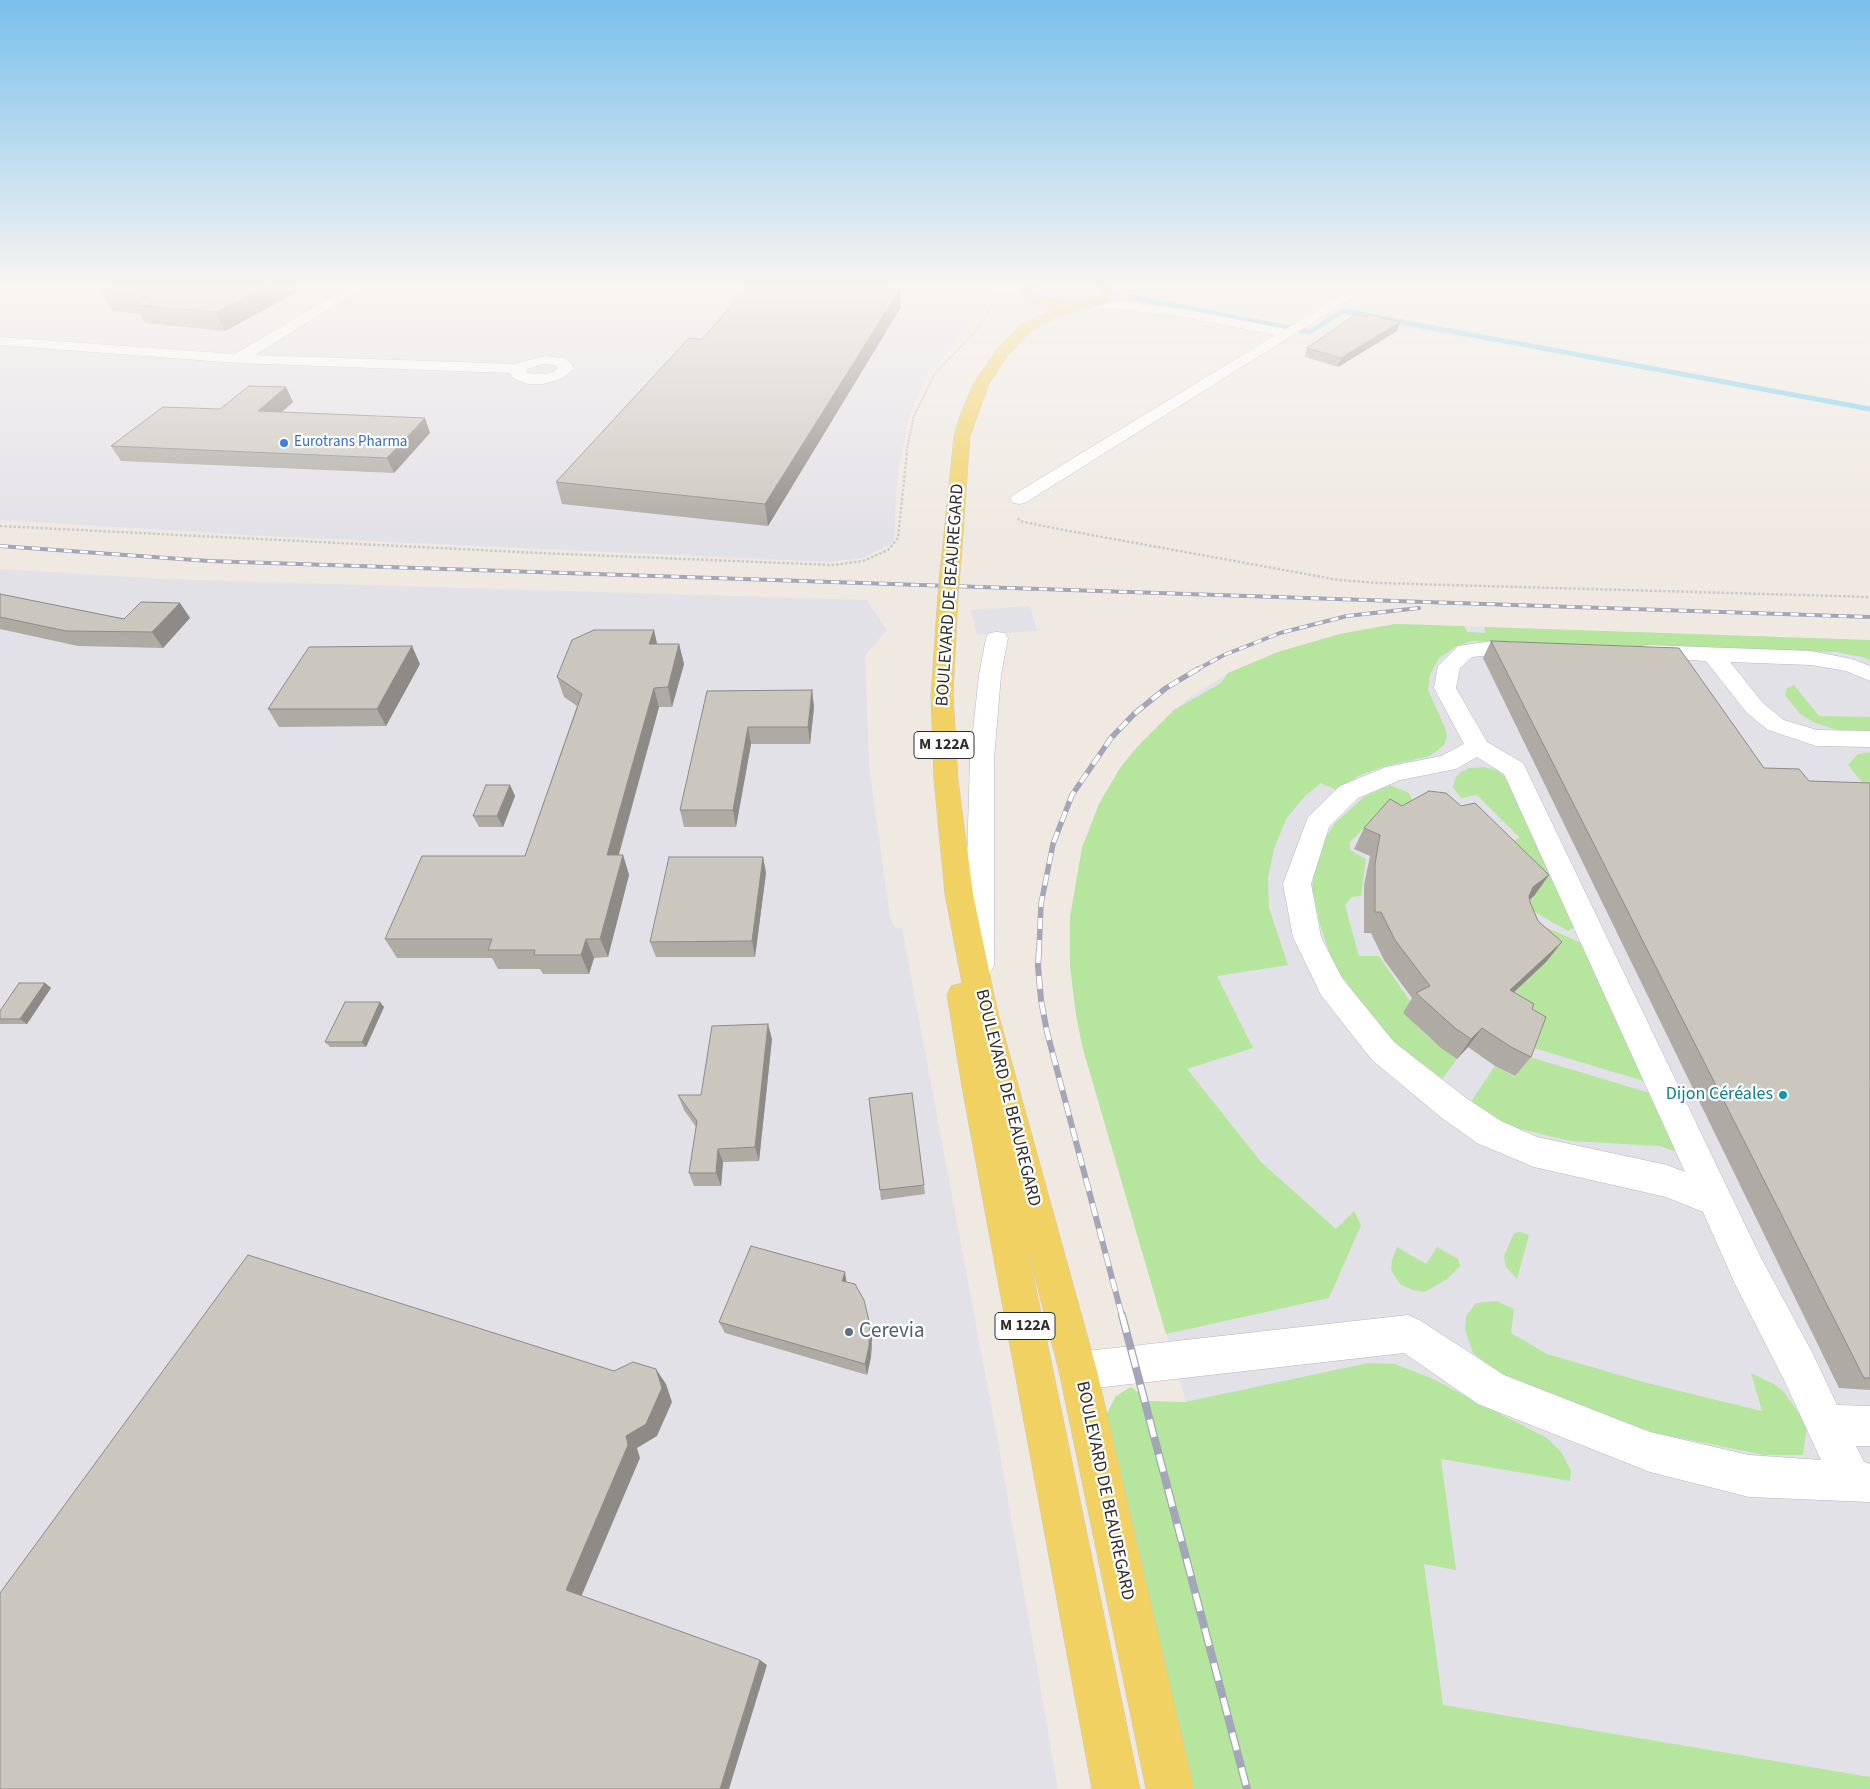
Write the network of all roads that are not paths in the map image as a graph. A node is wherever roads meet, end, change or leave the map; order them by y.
1 (981, 369) edge
2 (989, 369) edge
3 (1228, 369) edge
4 (970, 398) junction
5 (1019, 499) road end
6 (944, 584) junction
7 (996, 638) dead end
8 (1549, 649) edge
9 (1616, 651) edge
10 (1712, 654) junction
11 (1870, 674) edge
12 (1870, 739) edge
13 (1478, 747) junction
14 (978, 985) junction
15 (1715, 1200) junction
16 (1078, 1371) junction
17 (1826, 1425) junction
18 (1870, 1426) edge
19 (1861, 1483) edge
20 (1116, 1789) edge
21 (1170, 1789) edge

1 - 4 main road, M 122A
2 - 4 main road, M 122A
3 - 5 street
4 - 6 main road, BOULEVARD DE BEAUREGARD / M 122A
6 - 14 main road, BOULEVARD DE BEAUREGARD / M 122A
6 - 20 main road, BOULEVARD DE BEAUREGARD / M 122A
7 - 14 street
8 - 13 street
9 - 10 street
10 - 11 street
10 - 12 street
13 - 15 street
13 - 15 street
14 - 16 main road, BOULEVARD DE BEAUREGARD / M 122A
15 - 17 street
16 - 19 street
16 - 21 main road, BOULEVARD DE BEAUREGARD / M 122A
17 - 18 street
17 - 19 street

